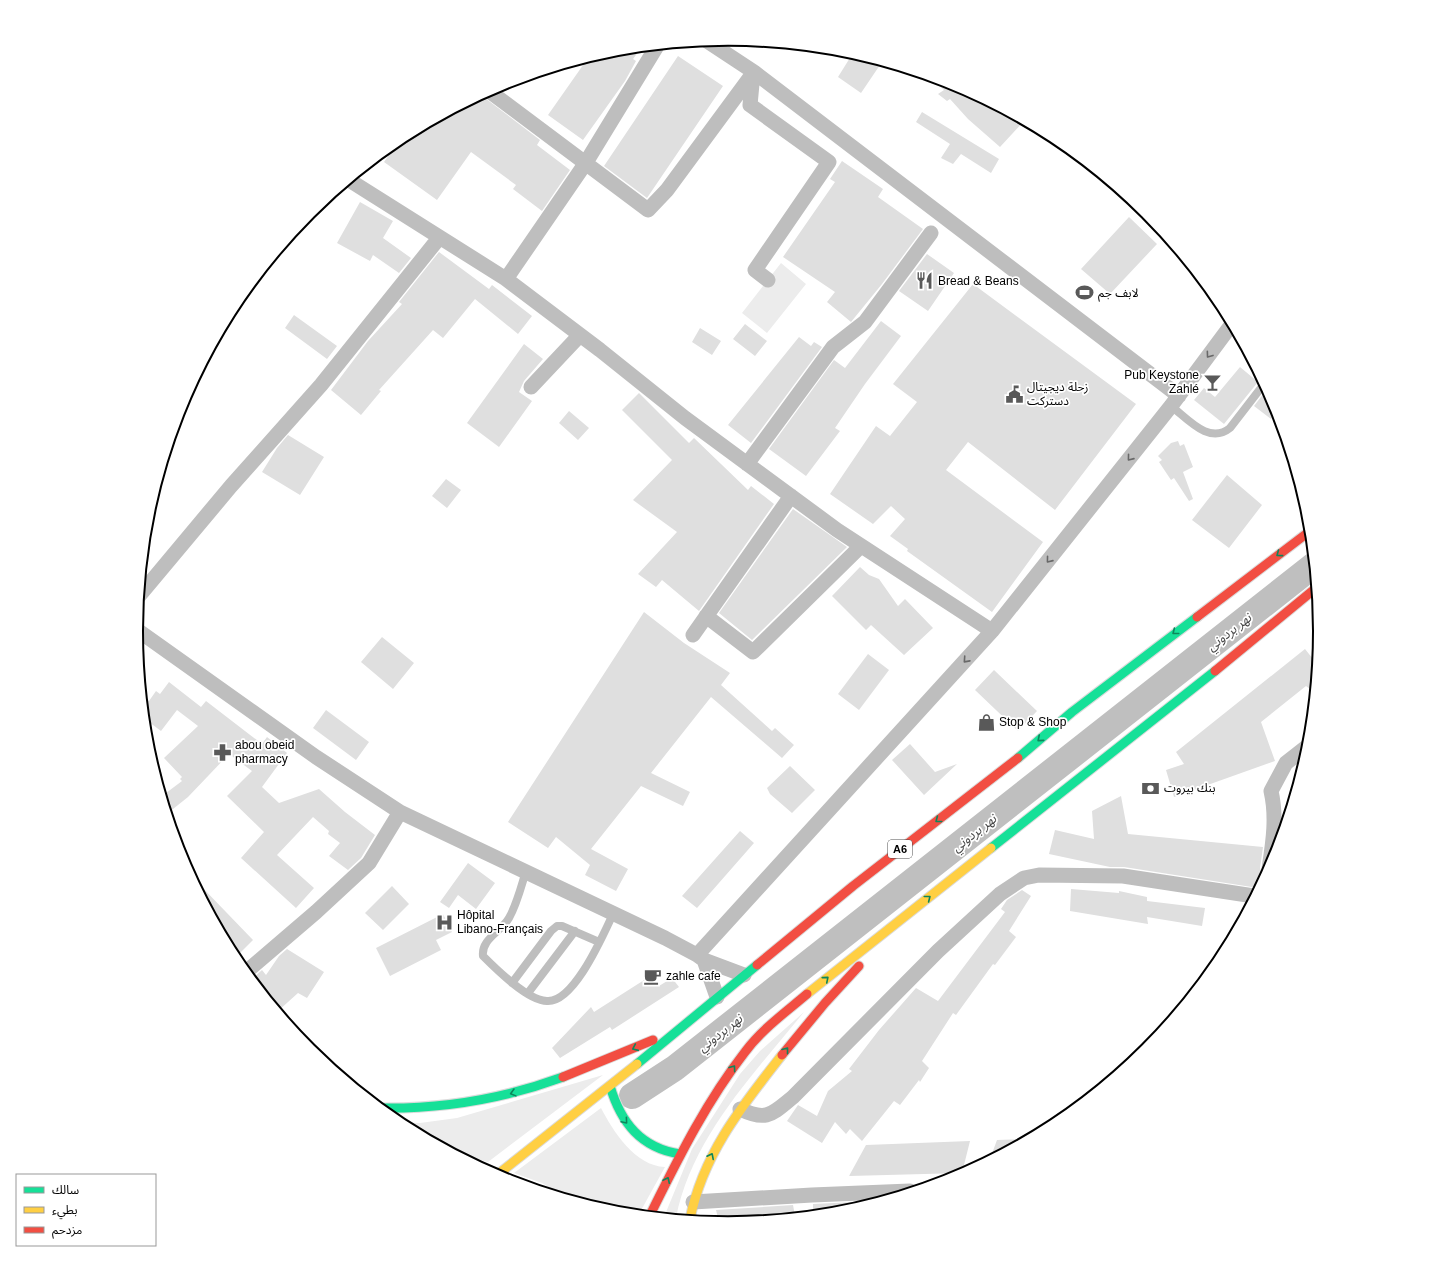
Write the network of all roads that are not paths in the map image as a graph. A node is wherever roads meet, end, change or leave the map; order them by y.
1 (714, 46) edge
2 (654, 51) edge
3 (754, 72) junction
4 (498, 93) edge
5 (585, 164) junction
6 (353, 182) edge
7 (931, 233) dead end
8 (439, 238) junction
9 (506, 279) junction
10 (768, 280) dead end
11 (1228, 329) edge
12 (580, 335) junction
13 (531, 387) dead end
14 (1260, 389) edge
15 (1175, 401) junction
16 (747, 464) junction
17 (791, 496) junction
18 (1305, 535) edge
19 (861, 546) junction
20 (144, 591) edge
21 (1312, 591) edge
22 (706, 616) junction
23 (992, 631) junction
24 (143, 634) edge
25 (693, 635) dead end
26 (1300, 752) edge
27 (400, 812) junction
28 (1273, 843) edge
29 (526, 871) junction
30 (1250, 895) edge
31 (612, 914) junction
32 (575, 931) junction
33 (885, 932) junction
34 (600, 942) junction
35 (700, 957) junction
36 (251, 968) edge
37 (744, 975) junction
38 (512, 983) junction
39 (528, 993) junction
40 (717, 997) junction
41 (694, 1016) junction
42 (610, 1086) junction
43 (390, 1108) edge
44 (740, 1109) junction
45 (680, 1154) junction
46 (503, 1170) edge
47 (894, 1192) edge
48 (693, 1202) junction
49 (652, 1211) edge
50 (691, 1215) edge

1 - 3 street
2 - 5 street
3 - 5 street
3 - 10 street
3 - 15 street
4 - 5 street
5 - 9 street
6 - 8 street
7 - 16 street
8 - 9 street
8 - 20 street
9 - 12 street
11 -> 15 street
12 - 13 street
12 - 16 street
14 - 15 lane
15 -> 23 street
16 - 17 street
17 - 19 street
17 - 22 street
18 -> 37 highway, A6
19 - 22 street
19 - 23 street
33 -> 21 highway
22 - 25 street
23 -> 35 street
24 - 27 street
26 - 28 street
27 - 29 street
27 - 36 street
29 - 31 street
29 - 38 lane
30 - 44 street
31 - 34 lane
31 - 35 street
32 - 34 lane
32 - 38 lane
32 - 39 lane
44 -> 33 highway
45 -> 33 highway
34 - 39 lane
35 - 37 street
35 - 40 street
37 - 40 highway, A6
38 - 39 lane
40 - 41 highway, A6
41 - 42 highway, A6
41 -> 43 highway
42 -> 45 highway
42 - 46 highway, A6
48 -> 44 highway
49 -> 45 highway
47 - 48 street
48 - 50 highway

